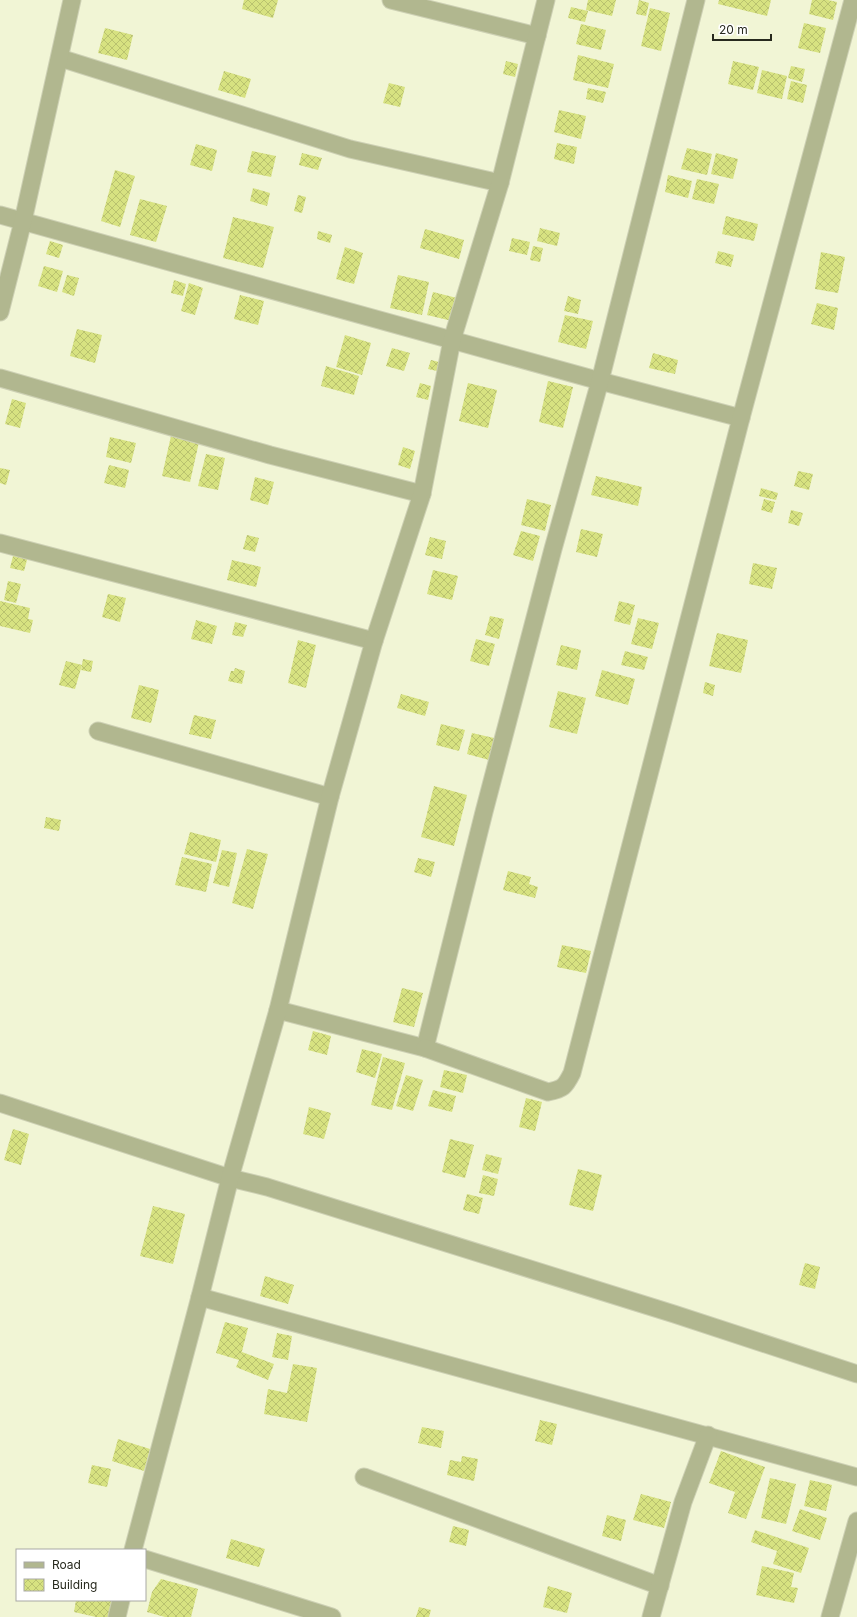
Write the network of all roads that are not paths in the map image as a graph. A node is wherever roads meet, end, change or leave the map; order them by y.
1 (72, 0) edge
2 (391, 0) edge
3 (546, 0) edge
4 (696, 0) edge
5 (853, 0) edge
6 (537, 36) junction
7 (60, 58) junction
8 (500, 184) junction
9 (0, 215) edge
10 (24, 221) junction
11 (0, 312) edge
12 (452, 340) junction
13 (0, 378) edge
14 (600, 381) junction
15 (741, 418) junction
16 (422, 494) junction
17 (0, 542) edge
18 (374, 641) junction
19 (98, 731) dead end
20 (330, 797) junction
21 (278, 1010) junction
22 (425, 1048) junction
23 (0, 1103) edge
24 (230, 1178) junction
25 (200, 1297) junction
26 (857, 1374) edge
27 (708, 1435) junction
28 (364, 1477) dead end
29 (857, 1477) edge
30 (857, 1521) edge
31 (133, 1549) edge
32 (146, 1559) edge
33 (660, 1586) junction
34 (121, 1601) edge
35 (117, 1617) edge
36 (332, 1617) edge
37 (651, 1617) edge
38 (830, 1617) edge

1 - 7 street
2 - 6 street
3 - 6 street
4 - 14 street
5 - 15 street
6 - 8 street
7 - 8 street
7 - 10 street
8 - 12 street
9 - 10 street
10 - 11 street
10 - 12 street
12 - 14 street
12 - 16 street
13 - 16 street
14 - 15 street
14 - 22 street
15 - 22 street
16 - 18 street
17 - 18 street
18 - 20 street
19 - 20 street
20 - 21 street
21 - 22 street
21 - 24 street
23 - 24 street
24 - 25 street
24 - 26 street
25 - 27 street
25 - 31 street
27 - 29 street
27 - 33 street
28 - 33 street
30 - 38 street
32 - 36 street
33 - 37 street
34 - 35 street

